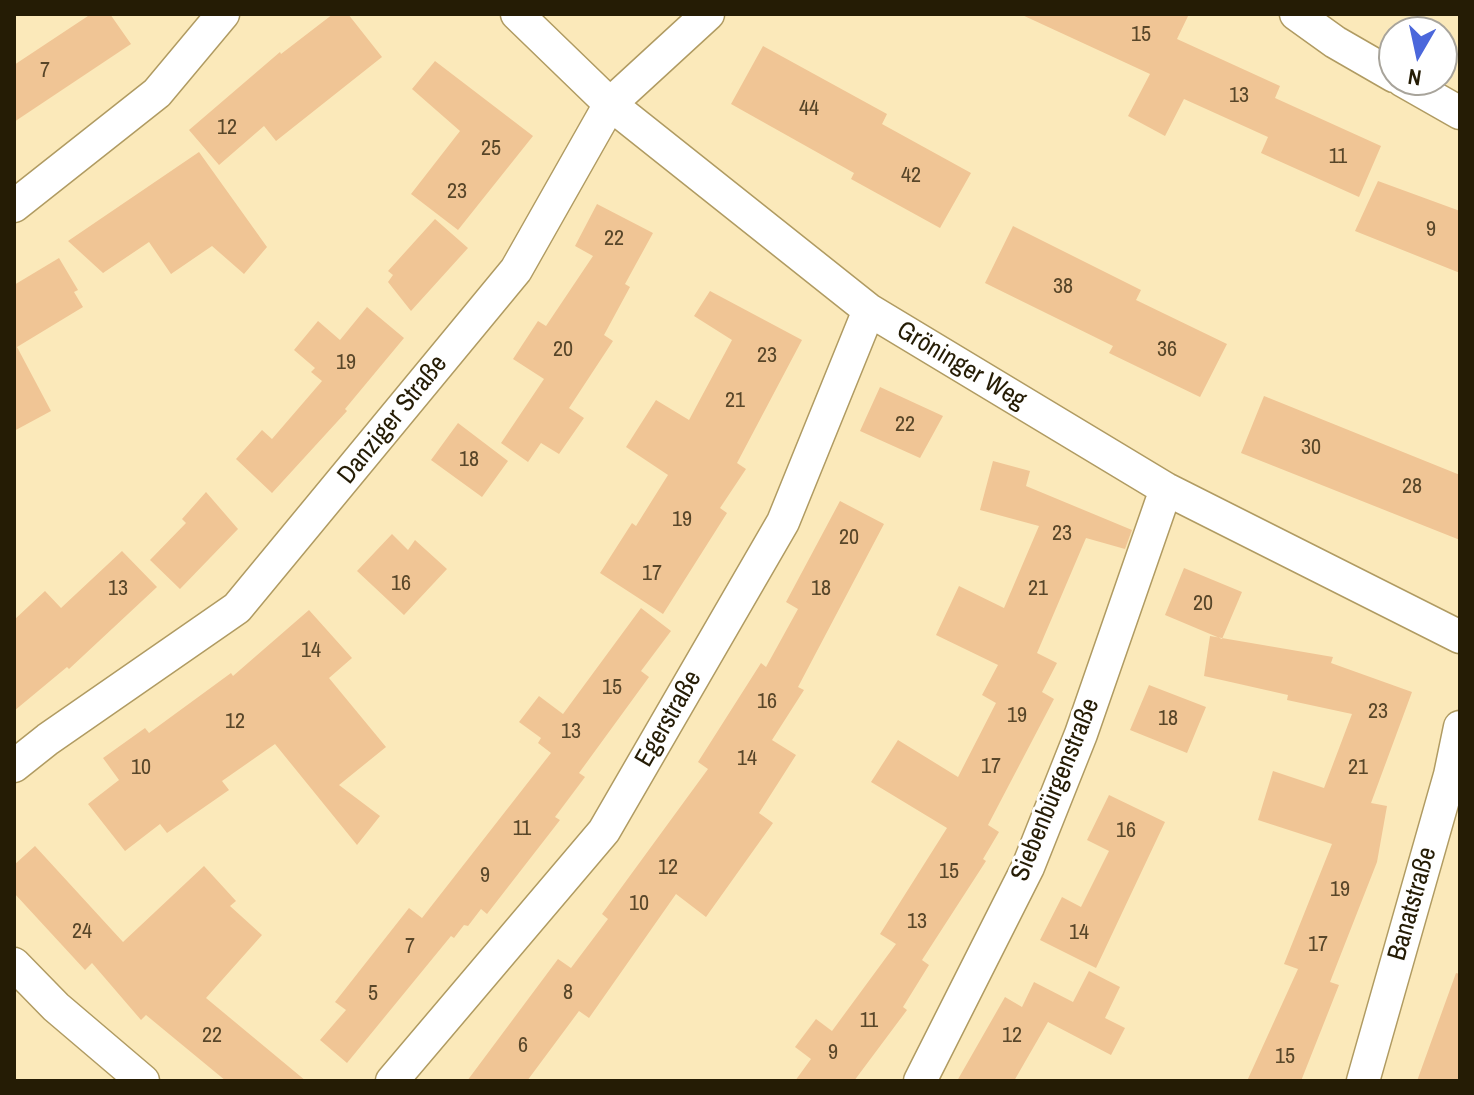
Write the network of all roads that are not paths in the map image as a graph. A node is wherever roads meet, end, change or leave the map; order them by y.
1 (223, 14) edge
2 (517, 14) edge
3 (708, 14) edge
4 (1296, 14) edge
5 (1378, 67) edge
6 (1430, 96) edge
7 (610, 104) junction
8 (1460, 113) edge
9 (14, 206) edge
10 (869, 310) junction
11 (1166, 489) junction
12 (1460, 637) edge
13 (1460, 727) edge
14 (14, 766) edge
15 (14, 964) edge
16 (143, 1081) edge
17 (392, 1081) edge
18 (920, 1081) edge
19 (1363, 1081) edge

1 - 9 street
2 - 7 street, Gröninger Weg
3 - 7 street, Danziger Straße
4 - 5 street
6 - 8 street
7 - 10 street, Gröninger Weg
7 - 14 street, Danziger Straße
10 - 11 street, Gröninger Weg
10 - 17 street, Egerstraße
11 - 12 street, Gröninger Weg
11 - 18 street, Siebenbürgenstraße
13 - 19 street, Banatstraße
15 - 16 street

